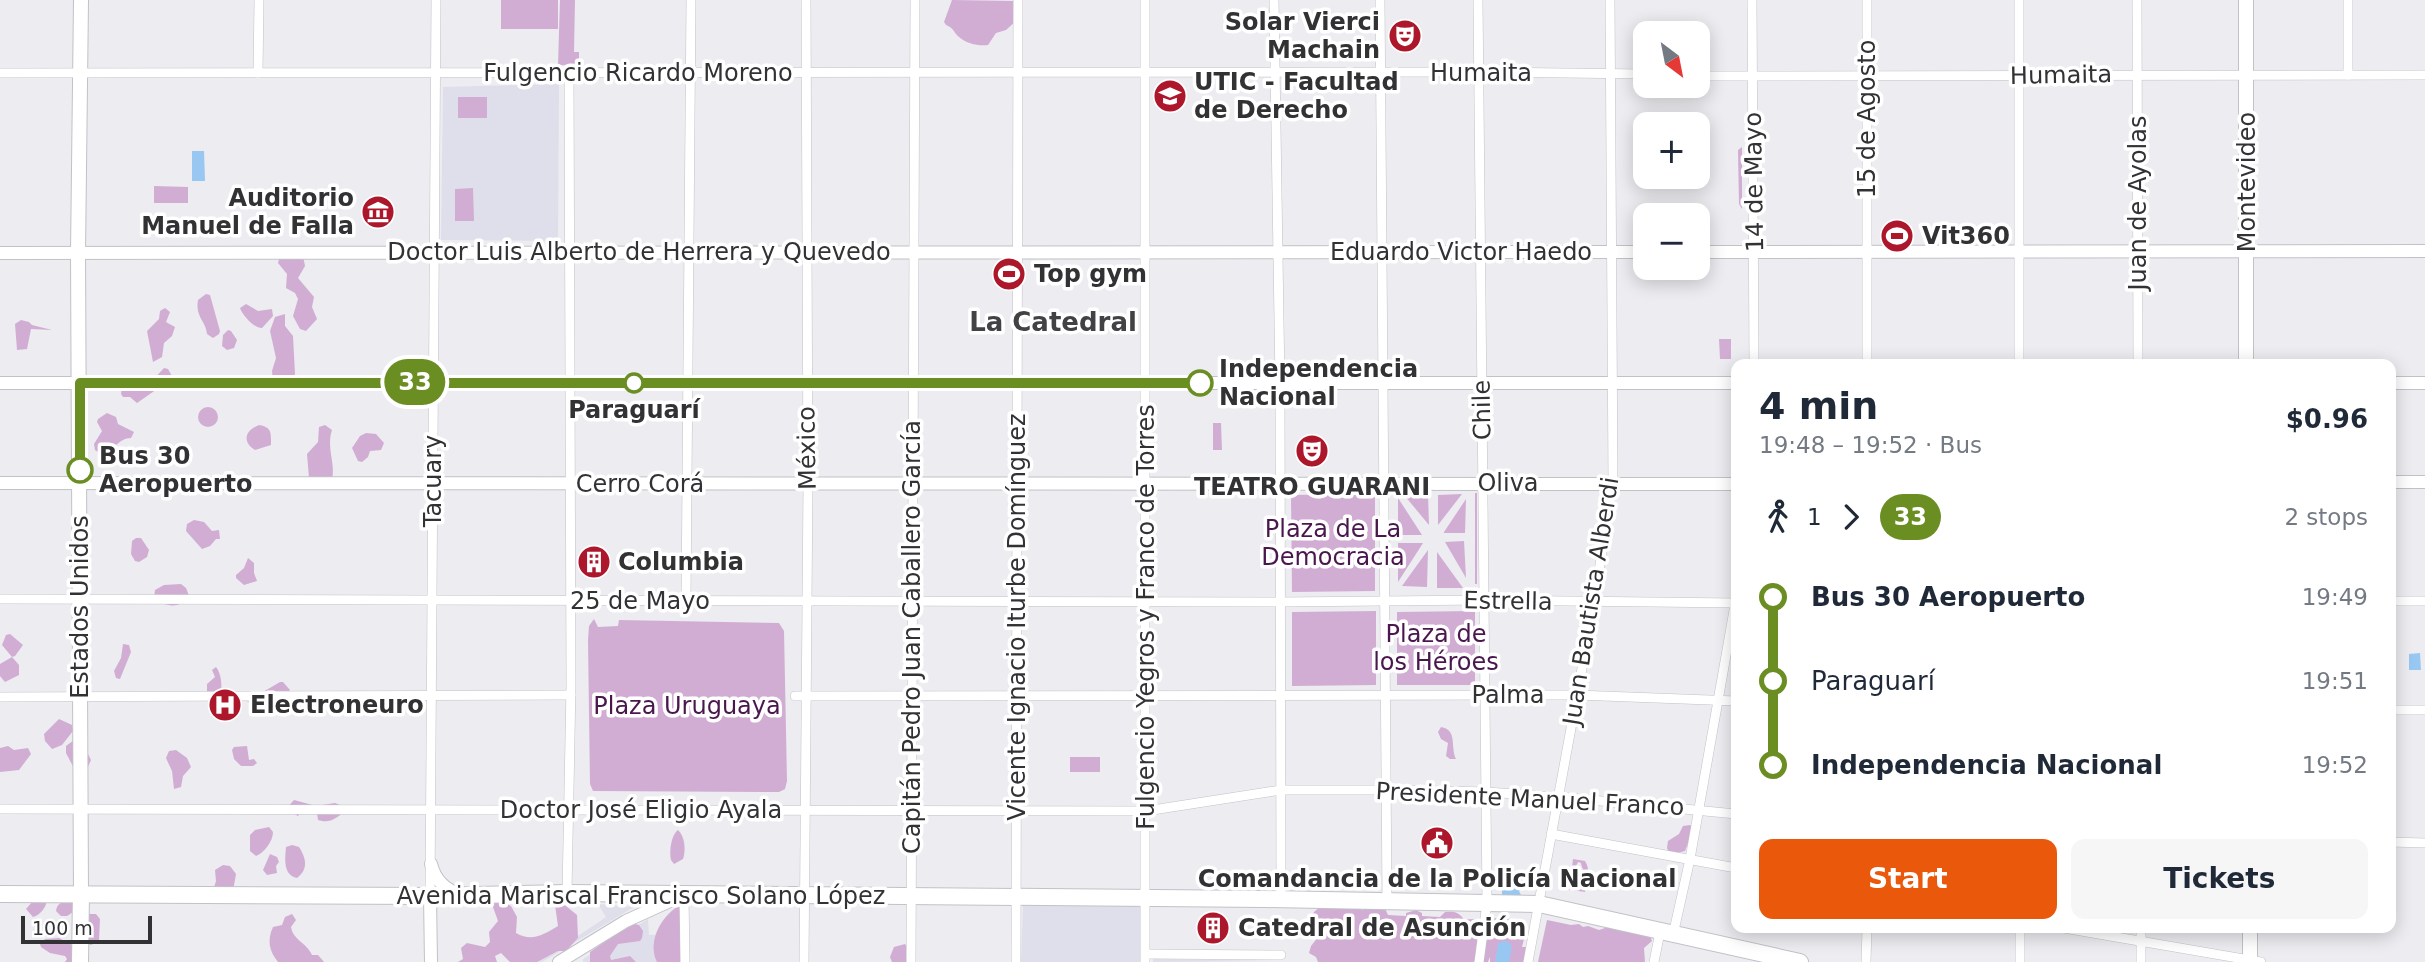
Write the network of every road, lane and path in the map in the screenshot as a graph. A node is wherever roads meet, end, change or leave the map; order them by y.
1 (82, 0) edge
2 (259, 0) edge
3 (436, 0) edge
4 (691, 0) edge
5 (806, 0) edge
6 (915, 0) edge
7 (1018, 0) edge
8 (1145, 0) edge
9 (1274, 0) edge
10 (1380, 0) edge
11 (1478, 0) edge
12 (1610, 0) edge
13 (1752, 0) edge
14 (1867, 0) edge
15 (2020, 0) edge
16 (2137, 0) edge
17 (2246, 0) edge
18 (2348, 0) edge
19 (1478, 72) junction
20 (0, 73) edge
21 (81, 73) junction
22 (258, 73) junction
23 (436, 73) junction
24 (569, 73) junction
25 (690, 73) junction
26 (806, 73) junction
27 (914, 73) junction
28 (1018, 73) junction
29 (1145, 73) junction
30 (1275, 73) junction
31 (1380, 73) junction
32 (1610, 73) junction
33 (1633, 74) edge
34 (2137, 74) junction
35 (2246, 75) junction
36 (2348, 75) junction
37 (2425, 75) edge
38 (1710, 76) edge
39 (2020, 76) junction
40 (1753, 77) junction
41 (1867, 77) junction
42 (1277, 251) junction
43 (2425, 251) edge
44 (688, 252) junction
45 (807, 252) junction
46 (913, 252) junction
47 (1018, 252) junction
48 (1146, 252) junction
49 (1381, 252) junction
50 (1481, 252) junction
51 (1610, 252) junction
52 (1633, 252) edge
53 (1710, 252) edge
54 (1755, 252) junction
55 (1867, 252) junction
56 (2020, 252) junction
57 (2138, 252) junction
58 (2247, 252) junction
59 (0, 253) edge
60 (78, 253) junction
61 (434, 253) junction
62 (569, 253) junction
63 (1754, 359) edge
64 (1867, 359) edge
65 (2019, 359) edge
66 (2138, 359) edge
67 (2246, 359) edge
68 (433, 382) junction
69 (0, 383) edge
70 (80, 383) junction
71 (569, 383) junction
72 (687, 383) junction
73 (806, 383) junction
74 (913, 383) junction
75 (1018, 383) junction
76 (1146, 383) junction
77 (1382, 383) junction
78 (1482, 383) junction
79 (1611, 383) junction
80 (1731, 383) edge
81 (2396, 383) edge
82 (2425, 383) edge
83 (1280, 384) junction
84 (433, 482) junction
85 (1614, 482) junction
86 (2396, 482) edge
87 (2425, 482) edge
88 (0, 483) edge
89 (1383, 483) junction
90 (80, 484) junction
91 (570, 484) junction
92 (687, 484) junction
93 (808, 484) junction
94 (912, 484) junction
95 (1017, 484) junction
96 (1146, 484) junction
97 (1280, 484) junction
98 (1483, 484) junction
99 (1731, 484) edge
100 (0, 599) edge
101 (80, 599) junction
102 (432, 600) junction
103 (1484, 600) junction
104 (570, 601) junction
105 (686, 601) junction
106 (807, 601) junction
107 (1384, 601) junction
108 (2396, 601) edge
109 (2425, 601) edge
110 (912, 602) junction
111 (1017, 602) junction
112 (1146, 602) junction
113 (1731, 602) edge
114 (1280, 603) junction
115 (1594, 603) junction
116 (1731, 631) edge
117 (570, 695) junction
118 (795, 695) dead end
119 (807, 695) junction
120 (912, 695) junction
121 (1017, 695) junction
122 (1146, 695) junction
123 (1385, 695) junction
124 (1576, 695) junction
125 (432, 696) junction
126 (1485, 696) junction
127 (0, 697) edge
128 (81, 697) junction
129 (1281, 697) junction
130 (1719, 701) junction
131 (1731, 701) edge
132 (2396, 710) edge
133 (2425, 710) edge
134 (1281, 790) junction
135 (1386, 790) junction
136 (1486, 792) junction
137 (1558, 797) junction
138 (1699, 808) junction
139 (0, 809) edge
140 (81, 809) junction
141 (431, 810) junction
142 (568, 810) junction
143 (806, 810) junction
144 (912, 811) junction
145 (1017, 811) junction
146 (1146, 811) junction
147 (1731, 813) edge
148 (1551, 834) junction
149 (2396, 842) edge
150 (2425, 843) edge
151 (1690, 859) junction
152 (430, 864) junction
153 (1731, 867) edge
154 (567, 893) junction
155 (0, 894) edge
156 (81, 894) junction
157 (684, 894) junction
158 (805, 894) junction
159 (914, 894) junction
160 (459, 895) junction
161 (430, 896) junction
162 (1017, 897) junction
163 (1146, 898) junction
164 (1281, 899) junction
165 (1387, 901) junction
166 (1487, 903) junction
167 (1539, 905) junction
168 (1667, 933) junction
169 (1867, 933) edge
170 (2020, 933) edge
171 (2094, 933) edge
172 (2141, 933) edge
173 (2251, 933) edge
174 (2141, 941) junction
175 (1281, 955) dead end
176 (1145, 958) edge
177 (2254, 961) edge
178 (80, 962) edge
179 (431, 962) edge
180 (559, 962) edge
181 (685, 962) edge
182 (804, 962) edge
183 (911, 962) edge
184 (1016, 962) edge
185 (1479, 962) edge
186 (1528, 962) edge
187 (1654, 962) edge
188 (1800, 962) edge
189 (1866, 962) edge
190 (2020, 962) edge
191 (2141, 962) edge

1 - 21 main road, Estados Unidos
2 - 22 street
3 - 23 street, Tacuary
4 - 25 street
5 - 26 street, México
6 - 27 street, Capitán Pedro Juan Caballero García
7 - 28 street, Vicente Ignacio Iturbe Domínguez
8 - 29 street, Fulgencio Yegros y Franco de Torres
9 - 30 street
10 - 31 street
11 - 19 street, Chile
12 - 32 street, Juan Bautista Alberdi
13 - 40 street, 14 de Mayo
14 - 41 street, 15 de Agosto
15 - 39 street
16 - 34 street, Juan de Ayolas
17 - 35 main road, Montevideo
18 - 36 street
19 - 31 street, Humaita
19 - 32 street, Humaita
19 - 50 street, Chile
20 - 21 street, Fulgencio Ricardo Moreno
21 - 22 street, Fulgencio Ricardo Moreno
21 - 60 main road, Estados Unidos
22 - 23 street, Fulgencio Ricardo Moreno
23 - 24 street, Fulgencio Ricardo Moreno
23 - 61 street, Tacuary
24 - 25 street, Fulgencio Ricardo Moreno
24 - 62 street
25 - 26 street, Fulgencio Ricardo Moreno
25 - 44 street
26 - 27 street, Fulgencio Ricardo Moreno
26 - 45 street, México
27 - 28 street, Fulgencio Ricardo Moreno
27 - 46 street, Capitán Pedro Juan Caballero García
28 - 29 street, Fulgencio Ricardo Moreno
28 - 47 street, Vicente Ignacio Iturbe Domínguez
29 - 30 street, Fulgencio Ricardo Moreno
29 - 48 street, Fulgencio Yegros y Franco de Torres
30 - 31 street, Humaita
30 - 42 street
31 - 49 street
32 - 33 street, Humaita
32 - 51 street, Juan Bautista Alberdi
34 - 35 street, Humaita
34 - 39 street, Humaita
34 - 57 street, Juan de Ayolas
35 - 36 street, Humaita
35 - 58 main road, Montevideo
36 - 37 street, Humaita
38 - 40 street, Humaita
39 - 41 street, Humaita
39 - 56 street
40 - 41 street, Humaita
40 - 54 street, 14 de Mayo
41 - 55 street, 15 de Agosto
42 - 48 street, Doctor Luis Alberto de Herrera y Quevedo
42 - 49 street, Eduardo Victor Haedo
42 - 83 street
43 - 58 street
44 - 45 street, Doctor Luis Alberto de Herrera y Quevedo
44 - 62 street, Doctor Luis Alberto de Herrera y Quevedo
44 - 72 street
45 - 46 street, Doctor Luis Alberto de Herrera y Quevedo
45 - 73 street, México
46 - 47 street, Doctor Luis Alberto de Herrera y Quevedo
46 - 74 street, Capitán Pedro Juan Caballero García
47 - 48 street, Doctor Luis Alberto de Herrera y Quevedo
47 - 75 street, Vicente Ignacio Iturbe Domínguez
48 - 76 street, Fulgencio Yegros y Franco de Torres
49 - 50 street, Eduardo Victor Haedo
49 - 77 street
50 - 51 street, Eduardo Victor Haedo
50 - 78 street, Chile
51 - 52 street, Eduardo Victor Haedo
51 - 79 street, Juan Bautista Alberdi
53 - 54 street
54 - 55 street
54 - 63 street, 14 de Mayo
55 - 56 street
55 - 64 street, 15 de Agosto
56 - 57 street
56 - 65 street
57 - 58 street
57 - 66 street, Juan de Ayolas
58 - 67 main road, Montevideo
59 - 60 street, Doctor Luis Alberto de Herrera y Quevedo
60 - 61 street, Doctor Luis Alberto de Herrera y Quevedo
60 - 70 main road, Estados Unidos
61 - 62 street, Doctor Luis Alberto de Herrera y Quevedo
61 - 68 street, Tacuary
62 - 71 street
68 - 70 street
68 - 71 street
68 - 84 street, Tacuary
69 - 70 street
70 - 90 main road, Estados Unidos
71 - 72 street
71 - 91 street
72 - 73 street
72 - 92 street
73 - 74 street
73 - 93 street, México
74 - 75 street
74 - 94 street, Capitán Pedro Juan Caballero García
75 - 76 street
75 - 95 street, Vicente Ignacio Iturbe Domínguez
76 - 83 street
76 - 96 street, Fulgencio Yegros y Franco de Torres
77 - 78 street
77 - 83 street
77 - 89 street
78 - 79 street
78 - 98 street, Chile
79 - 80 street
79 - 85 street, Juan Bautista Alberdi
81 - 82 street
83 - 97 street
84 - 90 street, Cerro Corá
84 - 91 street, Cerro Corá
84 - 102 street, Tacuary
85 - 98 street, Oliva
85 - 99 street, Oliva
85 - 115 street, Juan Bautista Alberdi
86 - 87 street
88 - 90 street, Cerro Corá
89 - 97 street, Oliva
89 - 98 street, Oliva
89 - 107 street
90 - 101 main road, Estados Unidos
91 - 92 street, Cerro Corá
91 - 104 street
92 - 93 street, Cerro Corá
92 - 105 street
93 - 94 street, Cerro Corá
93 - 106 street, México
94 - 95 street, Cerro Corá
94 - 110 street, Capitán Pedro Juan Caballero García
95 - 96 street, Cerro Corá
95 - 111 street, Vicente Ignacio Iturbe Domínguez
96 - 97 street, Cerro Corá
96 - 112 street, Fulgencio Yegros y Franco de Torres
97 - 114 street
98 - 103 street, Chile
100 - 101 street, 25 de Mayo
101 - 102 street, 25 de Mayo
101 - 128 main road, Estados Unidos
102 - 104 street, 25 de Mayo
102 - 125 street, Tacuary
103 - 107 street, Estrella
103 - 115 street, Estrella
103 - 126 street, Chile
104 - 105 street, 25 de Mayo
104 - 117 street
105 - 106 street, 25 de Mayo
106 - 110 street, 25 de Mayo
106 - 119 street, México
107 - 114 street, Estrella
107 - 123 street
108 - 109 street
110 - 111 street, 25 de Mayo
110 - 120 street, Capitán Pedro Juan Caballero García
111 - 112 street, 25 de Mayo
111 - 121 street, Vicente Ignacio Iturbe Domínguez
112 - 114 street, 25 de Mayo
112 - 122 street, Fulgencio Yegros y Franco de Torres
113 - 115 street, Estrella
114 - 129 street
115 - 124 street, Juan Bautista Alberdi
116 - 130 street
117 - 125 street
117 - 142 street
118 - 119 street, Palma
119 - 120 street, Palma
119 - 143 street, México
120 - 121 street, Palma
120 - 144 street, Capitán Pedro Juan Caballero García
121 - 122 street, Palma
121 - 145 street, Vicente Ignacio Iturbe Domínguez
122 - 129 street, Palma
122 - 146 street, Fulgencio Yegros y Franco de Torres
123 - 126 street, Palma
123 - 129 street, Palma
123 - 135 street
124 - 126 street, Palma
124 - 130 street, Palma
124 - 137 street, Juan Bautista Alberdi
125 - 128 street
125 - 141 street, Tacuary
126 - 136 street, Chile
127 - 128 street
128 - 140 main road, Estados Unidos
129 - 134 street
130 - 131 street, Palma
130 - 138 street
132 - 133 street
134 - 135 street, Presidente Manuel Franco
134 - 146 street, Doctor José Eligio Ayala
134 - 164 street
135 - 136 street, Presidente Manuel Franco
135 - 165 street
136 - 137 street, Presidente Manuel Franco
136 - 166 street, Chile
137 - 138 street, Presidente Manuel Franco
137 - 148 street, Juan Bautista Alberdi
138 - 147 street, Presidente Manuel Franco
138 - 151 street
139 - 140 street, Doctor José Eligio Ayala
140 - 141 street, Doctor José Eligio Ayala
140 - 156 main road, Estados Unidos
141 - 142 street, Doctor José Eligio Ayala
141 - 152 street, Tacuary
142 - 143 street, Doctor José Eligio Ayala
142 - 154 street
143 - 144 street, Doctor José Eligio Ayala
143 - 158 street, México
144 - 145 street, Doctor José Eligio Ayala
144 - 159 street, Capitán Pedro Juan Caballero García
145 - 146 street, Doctor José Eligio Ayala
145 - 162 street, Vicente Ignacio Iturbe Domínguez
146 - 163 street, Fulgencio Yegros y Franco de Torres
148 - 151 street
148 - 167 street, Juan Bautista Alberdi
149 - 150 street
151 - 153 street
151 - 168 street
152 - 160 street
152 - 161 street, Tacuary
154 - 157 highway, Avenida Mariscal Francisco Solano López
154 - 160 highway, Avenida Mariscal Francisco Solano López
155 - 156 highway, Avenida Mariscal Francisco Solano López
156 - 161 highway, Avenida Mariscal Francisco Solano López
156 - 178 highway, Estados Unidos
157 - 158 highway, Avenida Mariscal Francisco Solano López
157 - 180 street
157 - 181 street
158 - 159 highway, Avenida Mariscal Francisco Solano López
158 - 182 street, México
159 - 162 highway, Avenida Mariscal Francisco Solano López
159 - 183 street, Capitán Pedro Juan Caballero García
160 - 161 highway, Avenida Mariscal Francisco Solano López
161 - 179 street, Tacuary
162 - 163 highway, Avenida Mariscal Francisco Solano López
162 - 184 street, Vicente Ignacio Iturbe Domínguez
163 - 164 highway, Avenida Mariscal Francisco Solano López
163 - 176 street, Fulgencio Yegros y Franco de Torres
164 - 165 highway, Avenida Mariscal Francisco Solano López
165 - 166 highway, Avenida Mariscal Francisco Solano López
166 - 167 highway, Avenida Mariscal Francisco Solano López
166 - 185 street, Chile
167 - 168 highway, Avenida Mariscal Francisco Solano López
167 - 186 street, Juan Bautista Alberdi
168 - 187 street
168 - 188 highway, Avenida Mariscal Francisco Solano López
169 - 189 street
170 - 190 street
171 - 174 street
172 - 174 street
173 - 177 main road
174 - 177 street
174 - 191 street
175 - 176 street

